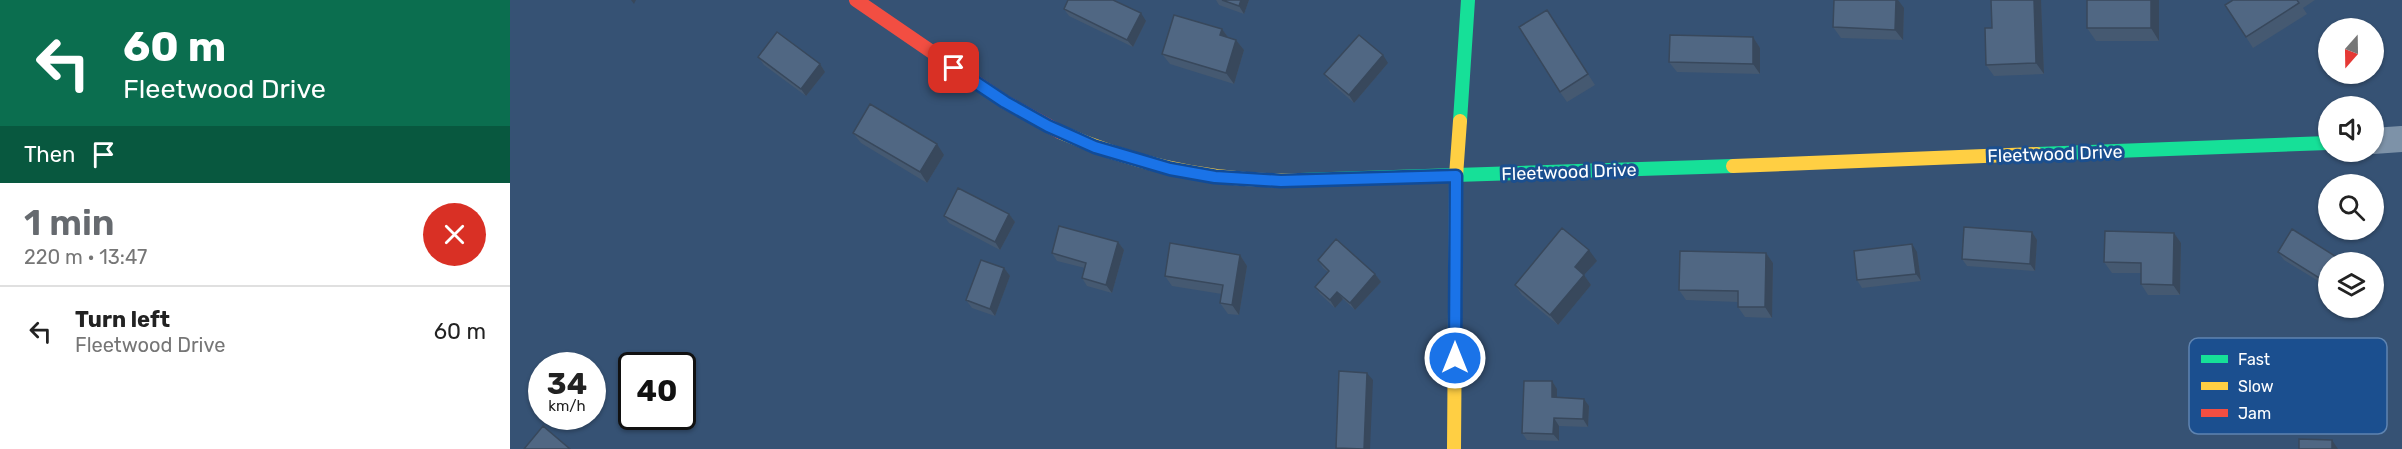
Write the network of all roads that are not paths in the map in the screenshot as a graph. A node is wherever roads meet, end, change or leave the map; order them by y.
1 (856, 0) edge
2 (1468, 0) edge
3 (2402, 139) edge
4 (2384, 140) edge
5 (2318, 143) edge
6 (1456, 176) junction
7 (1454, 449) edge

1 - 6 street, Fleetwood Drive
2 - 6 street
3 - 4 street
5 - 6 street, Fleetwood Drive
6 - 7 street

